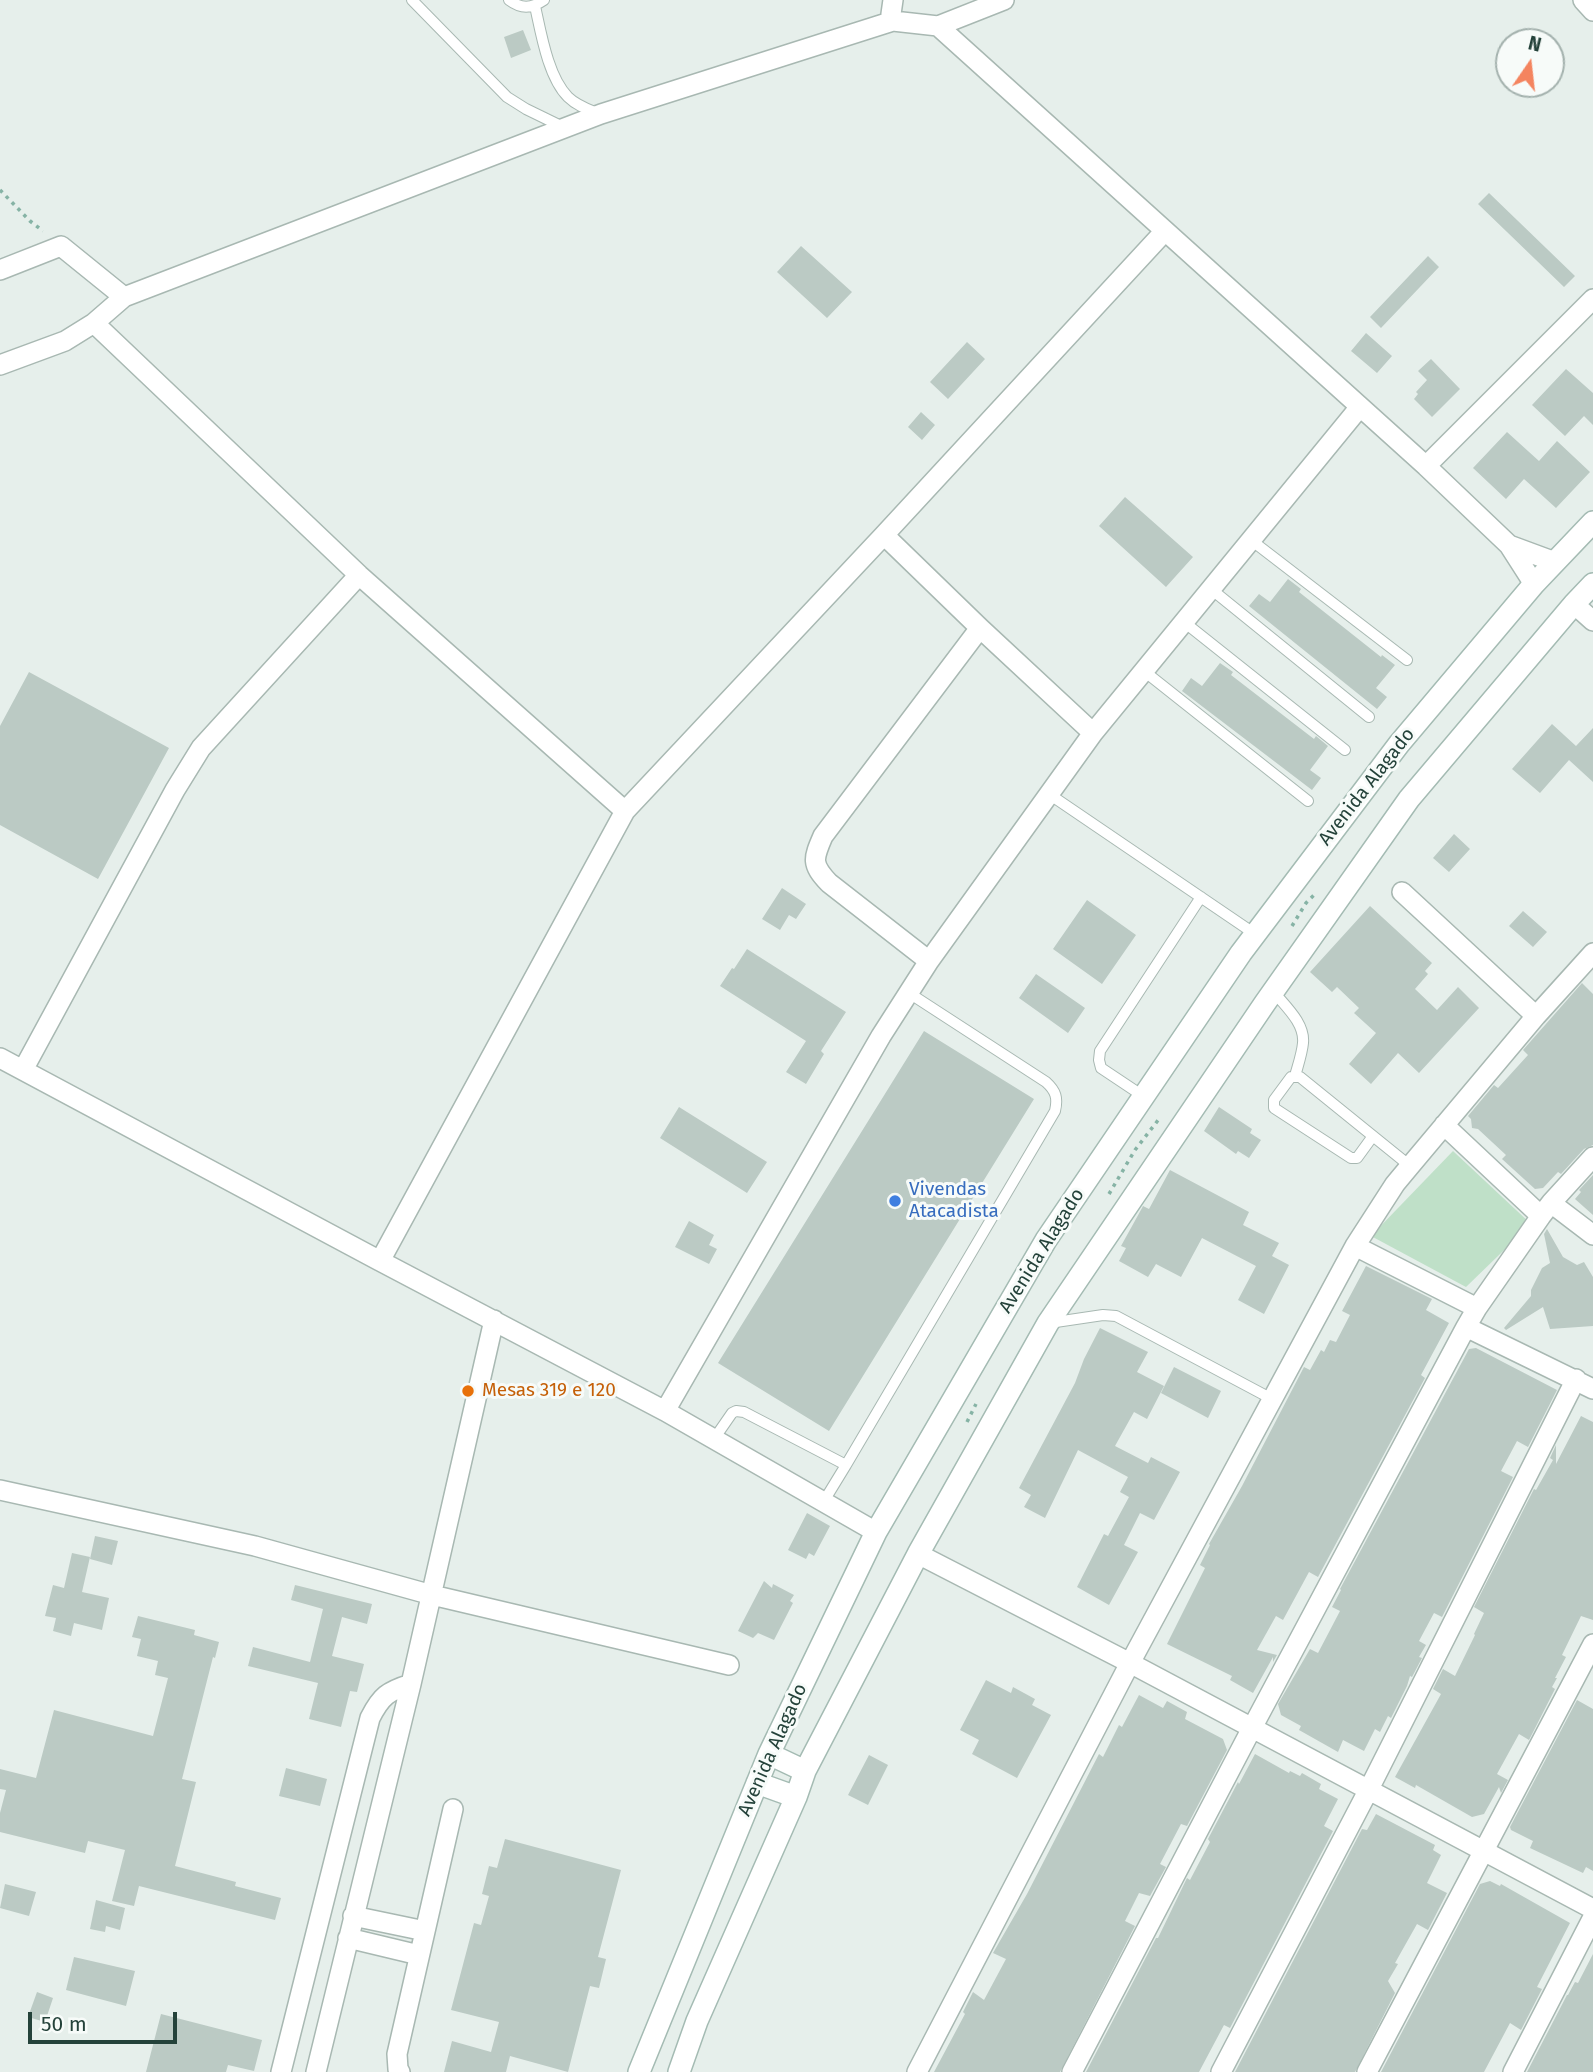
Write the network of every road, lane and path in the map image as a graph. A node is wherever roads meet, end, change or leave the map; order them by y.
1 (412, 0) edge
2 (509, 0) edge
3 (894, 0) edge
4 (1004, 0) edge
5 (1583, 0) edge
6 (539, 3) edge
7 (1593, 11) edge
8 (893, 21) junction
9 (938, 26) junction
10 (601, 114) junction
11 (565, 128) junction
12 (0, 190) edge
13 (1164, 232) junction
14 (61, 246) junction
15 (0, 270) edge
16 (124, 297) junction
17 (1593, 299) edge
18 (94, 323) junction
19 (0, 365) edge
20 (1359, 408) junction
21 (1426, 466) junction
22 (1593, 522) edge
23 (884, 535) junction
24 (1251, 540) junction
25 (1509, 545) junction
26 (1555, 562) junction
27 (359, 575) junction
28 (1535, 584) junction
29 (1593, 584) edge
30 (1211, 589) junction
31 (1574, 604) junction
32 (1593, 621) edge
33 (1184, 622) junction
34 (980, 628) junction
35 (1406, 660) dead end
36 (1144, 671) junction
37 (1369, 717) dead end
38 (1093, 733) junction
39 (1345, 750) dead end
40 (1049, 794) junction
41 (1308, 801) dead end
42 (625, 811) junction
43 (1402, 892) dead end
44 (1201, 897) junction
45 (1255, 934) junction
46 (1593, 953) edge
47 (929, 961) junction
48 (1273, 991) junction
49 (909, 993) junction
50 (1536, 1016) junction
51 (0, 1058) edge
52 (23, 1070) junction
53 (1296, 1076) junction
54 (1143, 1096) junction
55 (1444, 1125) junction
56 (1373, 1136) junction
57 (1593, 1157) edge
58 (1410, 1166) junction
59 (1546, 1210) junction
60 (1593, 1235) edge
61 (1355, 1246) junction
62 (380, 1261) junction
63 (1477, 1308) junction
64 (494, 1320) junction
65 (1048, 1323) junction
66 (1466, 1327) junction
67 (1585, 1384) edge
68 (1272, 1399) junction
69 (665, 1411) junction
70 (714, 1438) junction
71 (846, 1465) junction
72 (0, 1490) edge
73 (824, 1501) junction
74 (876, 1532) junction
75 (918, 1554) junction
76 (432, 1595) junction
77 (1593, 1644) edge
78 (1130, 1663) junction
79 (729, 1665) dead end
80 (411, 1684) junction
81 (1252, 1728) junction
82 (769, 1754) junction
83 (804, 1771) junction
84 (757, 1783) junction
85 (1368, 1791) junction
86 (796, 1797) junction
87 (453, 1809) dead end
88 (1484, 1851) junction
89 (1593, 1909) edge
90 (353, 1916) junction
91 (1593, 1917) edge
92 (425, 1931) junction
93 (348, 1938) junction
94 (419, 1955) junction
95 (281, 2072) edge
96 (316, 2072) edge
97 (400, 2072) edge
98 (639, 2072) edge
99 (679, 2072) edge
100 (917, 2072) edge
101 (1072, 2072) edge
102 (1221, 2072) edge
103 (1367, 2072) edge
104 (1513, 2072) edge

1 - 11 lane
2 - 6 lane
3 - 8 street
4 - 9 street
5 - 7 street
6 - 10 lane
8 - 9 street
8 - 10 street
9 - 13 street
10 - 11 street
11 - 16 street
12 - 14 path
13 - 20 street
13 - 23 street
14 - 15 street
14 - 16 street
16 - 18 street
17 - 21 street
18 - 19 street
18 - 27 street
20 - 21 street
20 - 24 street
21 - 25 street
22 - 26 main road, Avenida Alagado
23 - 34 street
23 - 42 street
24 - 30 street
24 - 35 lane
25 - 26 street
25 - 28 street
26 - 28 main road, Avenida Alagado
27 - 42 street
27 - 52 street
28 - 45 main road, Avenida Alagado
29 - 31 main road, Avenida Alagado
30 - 33 street
30 - 37 lane
31 - 32 street
31 - 48 main road, Avenida Alagado
33 - 36 street
33 - 39 lane
34 - 38 street
34 - 47 street
36 - 38 street
36 - 41 lane
38 - 40 street
40 - 44 lane
40 - 47 street
42 - 62 street
43 - 50 street
44 - 45 lane
44 - 54 lane
45 - 54 main road, Avenida Alagado
46 - 50 street
47 - 49 street
48 - 53 lane
48 - 65 main road, Avenida Alagado
49 - 69 street
49 - 71 lane
50 - 55 street
51 - 52 street
52 - 62 street
53 - 56 lane
53 - 56 lane
54 - 74 main road, Avenida Alagado
55 - 58 street
55 - 59 street
56 - 58 lane
57 - 59 street
58 - 61 street
59 - 60 street
59 - 63 street
61 - 63 street
61 - 68 street
62 - 64 street
63 - 66 street
64 - 69 street
64 - 76 street
65 - 68 lane
65 - 75 main road, Avenida Alagado
66 - 67 street
66 - 81 street
67 - 85 street
68 - 78 street
69 - 70 street
70 - 71 lane
70 - 73 street
71 - 73 lane
72 - 76 street
73 - 74 street
74 - 82 main road, Avenida Alagado
75 - 78 street
75 - 83 main road, Avenida Alagado
76 - 79 street
76 - 80 street
77 - 88 street
78 - 81 street
78 - 100 street
80 - 90 street
80 - 95 street
81 - 85 street
81 - 101 street
82 - 83 main road
82 - 84 main road, Avenida Alagado
83 - 86 main road, Avenida Alagado
84 - 86 main road
84 - 98 main road, Avenida Alagado
85 - 88 street
85 - 102 street
86 - 99 main road, Avenida Alagado
87 - 92 street
88 - 89 street
88 - 103 street
90 - 92 street
90 - 93 street
91 - 104 street
92 - 94 street
93 - 94 street
93 - 96 street
94 - 97 street

